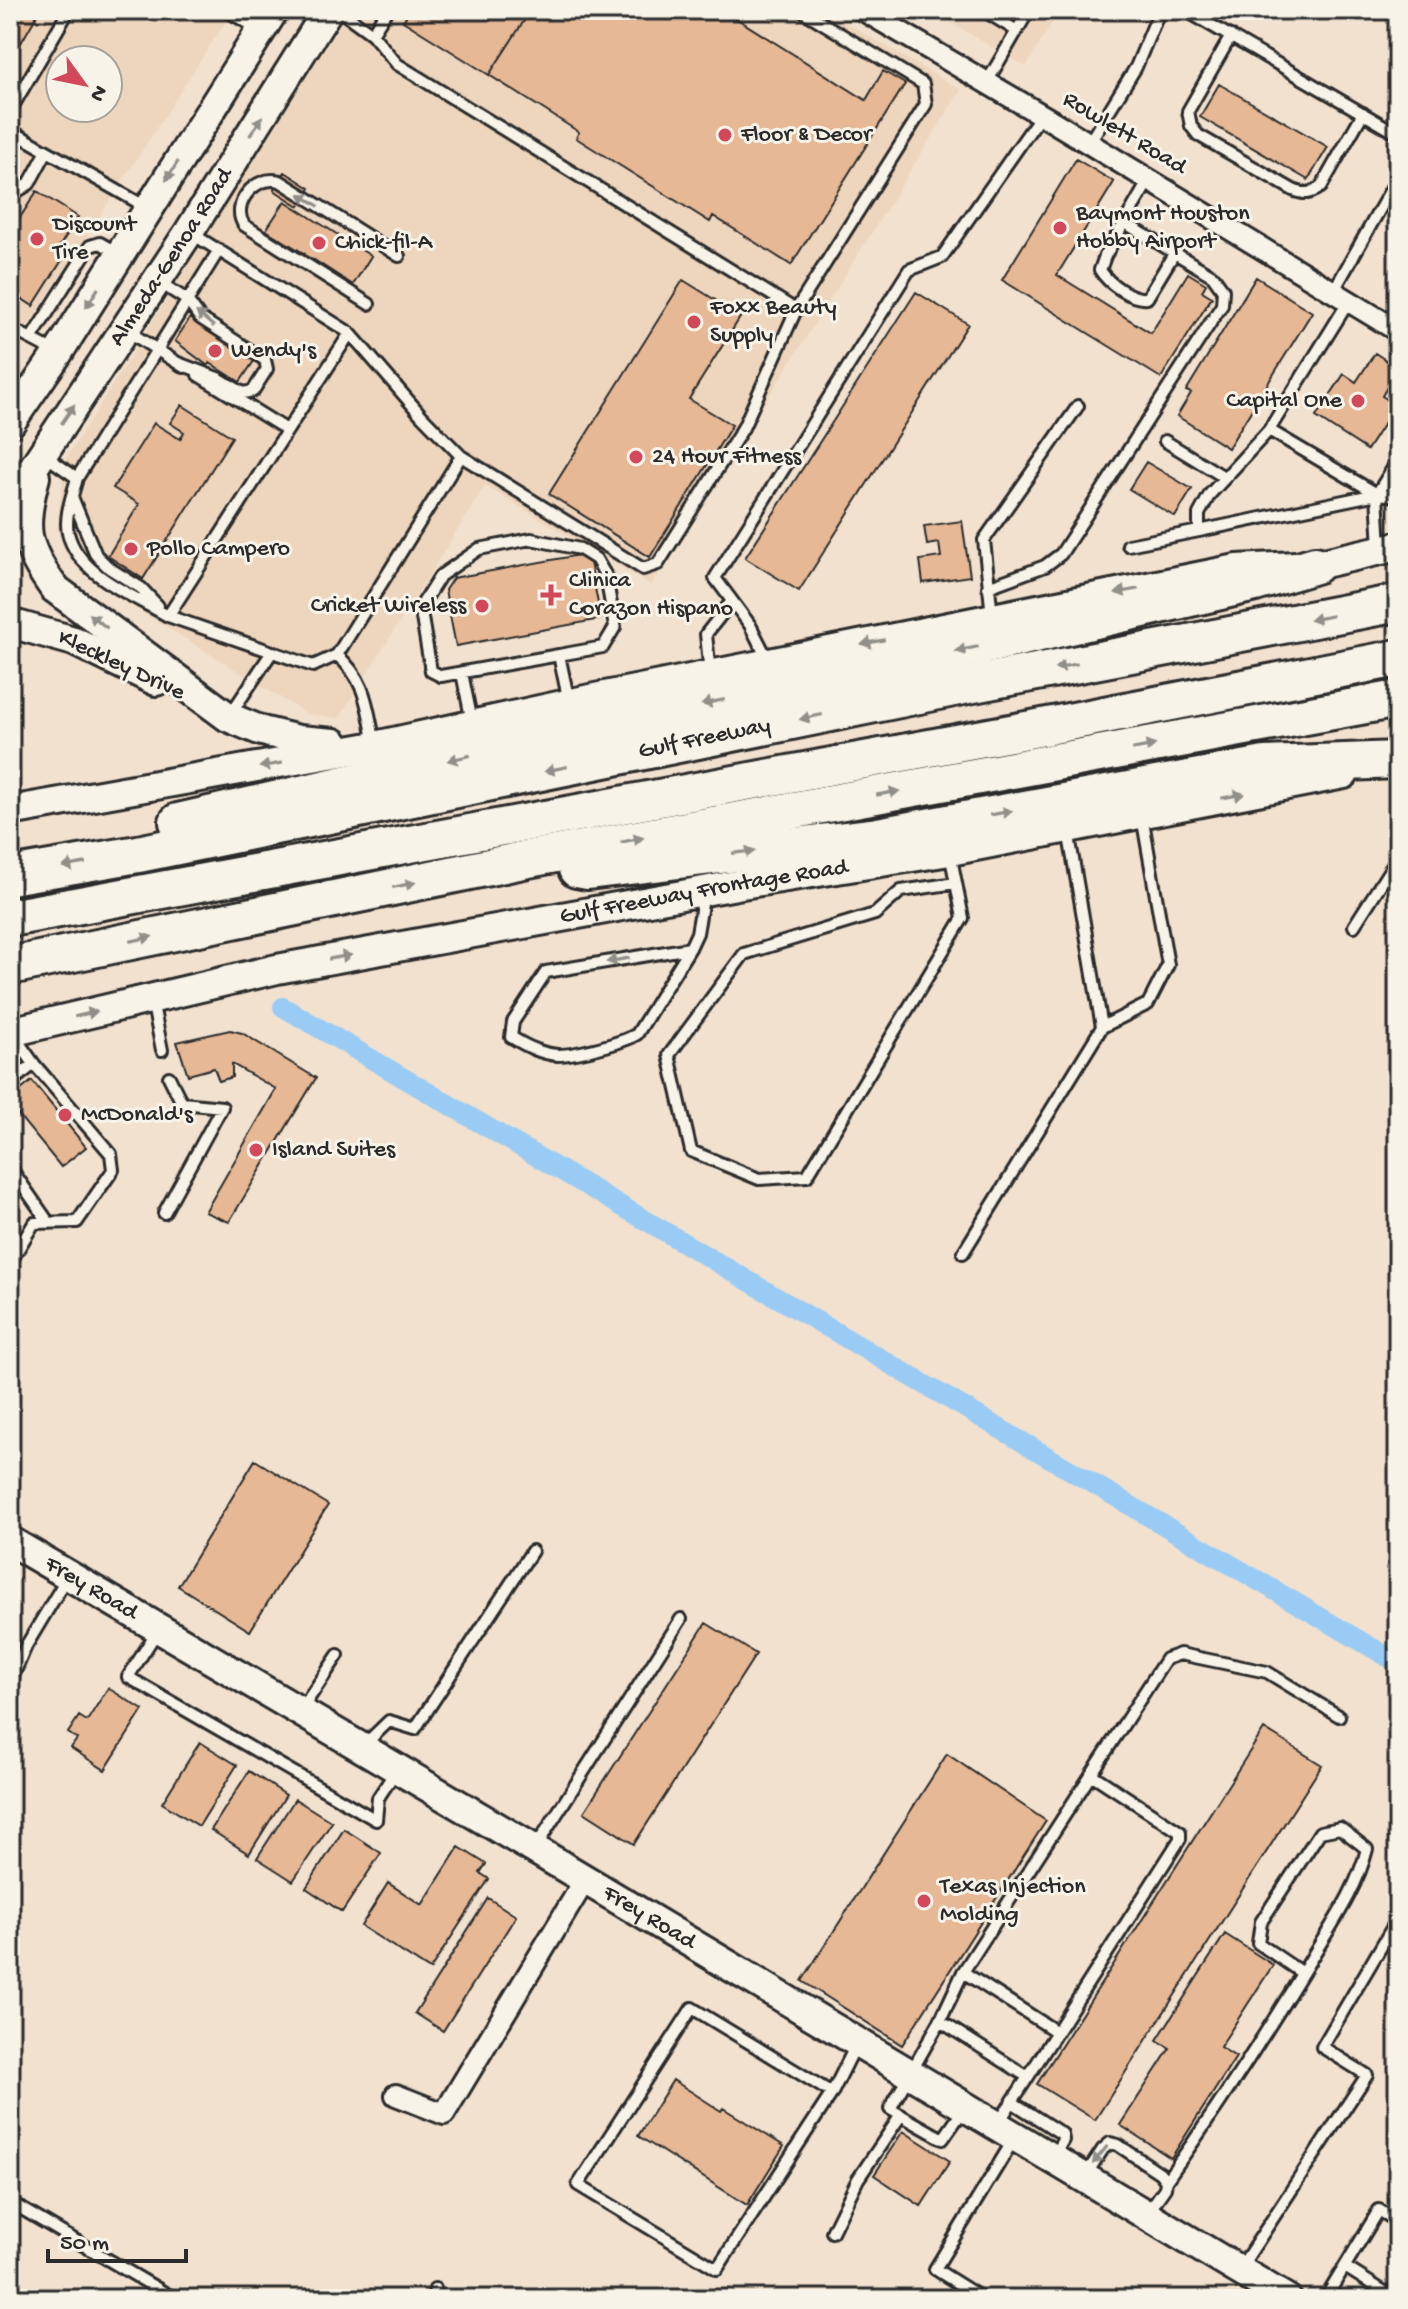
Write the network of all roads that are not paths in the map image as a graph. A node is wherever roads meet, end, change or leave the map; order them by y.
1 (69, 10) edge
2 (226, 10) edge
3 (328, 10) edge
4 (339, 10) edge
5 (387, 10) edge
6 (801, 10) edge
7 (827, 10) edge
8 (863, 10) edge
9 (983, 10) edge
10 (1029, 10) edge
11 (1160, 10) edge
12 (1185, 10) edge
13 (268, 20) edge
14 (819, 21) junction
15 (1017, 31) junction
16 (372, 34) junction
17 (1231, 36) junction
18 (987, 82) junction
19 (10, 111) edge
20 (1363, 113) junction
21 (1041, 115) junction
22 (10, 130) edge
23 (1398, 134) edge
24 (1089, 143) junction
25 (47, 151) junction
26 (1398, 177) edge
27 (1149, 180) junction
28 (10, 196) edge
29 (148, 208) junction
30 (1127, 221) junction
31 (189, 232) junction
32 (219, 250) junction
33 (1175, 252) junction
34 (120, 254) junction
35 (399, 256) dead end
36 (157, 281) junction
37 (1341, 297) junction
38 (187, 300) junction
39 (369, 304) dead end
40 (796, 310) junction
41 (10, 328) edge
42 (125, 329) junction
43 (1398, 331) edge
44 (350, 333) junction
45 (31, 339) junction
46 (156, 349) junction
47 (58, 353) junction
48 (178, 363) junction
49 (1078, 406) dead end
50 (10, 423) edge
51 (287, 430) junction
52 (1269, 430) junction
53 (1165, 441) dead end
54 (41, 453) junction
55 (461, 456) junction
56 (1398, 460) edge
57 (1224, 477) junction
58 (77, 478) junction
59 (1377, 494) junction
60 (1398, 496) edge
61 (72, 497) junction
62 (10, 503) edge
63 (1199, 531) junction
64 (1128, 545) dead end
65 (1389, 548) edge
66 (1315, 565) junction
67 (988, 587) junction
68 (732, 601) junction
69 (1398, 603) edge
70 (168, 616) junction
71 (993, 618) junction
72 (10, 623) edge
73 (272, 652) junction
74 (337, 655) junction
75 (559, 655) junction
76 (1398, 658) edge
77 (770, 663) junction
78 (462, 673) junction
79 (710, 674) junction
80 (1398, 699) edge
81 (570, 704) junction
82 (228, 717) junction
83 (473, 725) junction
84 (375, 746) junction
85 (1398, 762) edge
86 (10, 811) edge
87 (1141, 814) junction
88 (1067, 828) junction
89 (950, 851) junction
90 (138, 854) junction
91 (1398, 857) edge
92 (528, 859) junction
93 (10, 876) edge
94 (956, 883) junction
95 (704, 891) junction
96 (10, 918) edge
97 (1354, 926) dead end
98 (690, 948) junction
99 (10, 966) edge
100 (152, 998) junction
101 (1102, 1027) junction
102 (10, 1032) edge
103 (162, 1050) dead end
104 (34, 1064) junction
105 (169, 1077) dead end
106 (10, 1083) edge
107 (10, 1167) edge
108 (164, 1213) dead end
109 (49, 1223) junction
110 (963, 1253) dead end
111 (10, 1263) edge
112 (11, 1543) edge
113 (532, 1551) dead end
114 (69, 1575) junction
115 (681, 1619) dead end
116 (159, 1628) junction
117 (338, 1655) dead end
118 (10, 1683) edge
119 (300, 1712) junction
120 (1339, 1716) dead end
121 (361, 1747) junction
122 (397, 1769) junction
123 (1091, 1774) junction
124 (534, 1849) junction
125 (585, 1880) junction
126 (1398, 1918) edge
127 (963, 1972) junction
128 (1302, 1973) junction
129 (940, 2021) junction
130 (1057, 2032) junction
131 (857, 2043) junction
132 (911, 2075) junction
133 (1028, 2077) junction
134 (832, 2093) junction
135 (396, 2095) dead end
136 (965, 2107) junction
137 (901, 2115) junction
138 (1008, 2122) junction
139 (1084, 2178) junction
140 (1166, 2181) junction
141 (10, 2202) edge
142 (1146, 2215) junction
143 (1398, 2222) edge
144 (832, 2232) dead end
145 (1345, 2267) junction
146 (1238, 2271) junction
147 (175, 2299) edge
148 (983, 2299) edge
149 (1287, 2299) edge
150 (1325, 2299) edge
151 (1397, 2299) edge

1 - 19 lane
2 - 13 lane
31 -> 3 main road, Almeda-Genoa Road
4 - 16 lane
5 - 16 lane
6 - 14 lane
7 - 14 lane
8 - 18 street, Rowlett Road
9 - 15 lane
10 - 15 lane
11 - 24 lane
12 - 17 lane
13 -> 29 main road, Almeda-Genoa Road
14 - 40 lane
15 - 18 lane
16 - 40 lane
17 - 20 lane
17 - 20 lane
18 - 21 street, Rowlett Road
20 - 23 lane
21 - 24 street, Rowlett Road
21 - 68 lane
22 - 25 lane
24 - 27 street, Rowlett Road
25 - 28 lane
25 - 29 lane
26 - 37 lane
27 - 30 lane
27 - 37 street, Rowlett Road
29 - 31 main road
29 - 34 main road, Almeda-Genoa Road
30 - 33 lane
30 - 33 lane
31 - 32 lane
31 - 36 main road, Almeda-Genoa Road
32 - 38 lane
32 - 44 lane
33 - 67 lane
34 - 45 lane
34 -> 47 main road, Almeda-Genoa Road
35 -> 39 lane
36 - 38 lane
36 - 42 main road, Almeda-Genoa Road
37 - 43 street, Rowlett Road
37 - 52 lane
38 - 46 lane
48 -> 38 lane
40 - 55 lane
41 - 45 lane
42 - 46 lane
54 -> 42 main road, Almeda-Genoa Road
44 - 51 lane
44 - 55 lane
45 - 47 lane
46 - 48 lane
46 - 58 lane
47 - 50 main road, Almeda-Genoa Road
48 - 51 lane
49 - 67 lane
51 - 70 lane
52 - 57 lane
52 - 59 lane
53 - 57 lane
54 - 58 lane
54 - 62 main road, Almeda-Genoa Road
82 -> 54 main road
55 - 74 lane
56 - 59 lane
57 - 63 lane
58 - 61 lane
59 - 60 lane
59 - 63 lane
59 - 65 lane
61 - 70 lane
61 - 70 lane
63 - 64 lane
65 - 66 main road
66 -> 71 main road
66 -> 90 highway
67 - 71 lane
68 - 77 lane
68 - 79 lane
69 -> 90 highway, Gulf Freeway
70 - 73 lane
71 -> 77 main road
72 - 82 main road, Kleckley Drive
73 - 74 lane
73 - 82 lane
74 - 84 lane
75 - 78 lane
75 - 78 lane
75 - 81 lane
76 - 96 highway, Gulf Freeway
77 - 79 main road
78 - 83 lane
79 - 81 main road
92 -> 80 highway
81 - 83 main road
82 - 84 main road
83 - 84 main road
84 -> 86 main road
87 -> 85 main road, Gulf Freeway Frontage Road
92 -> 85 highway
87 - 88 main road, Gulf Freeway Frontage Road
87 - 101 lane
88 - 89 main road, Gulf Freeway Frontage Road
88 - 101 lane
89 - 94 lane
89 - 95 main road, Gulf Freeway Frontage Road
90 -> 93 highway, Gulf Freeway
91 - 97 lane
99 -> 92 highway
94 - 94 lane
95 - 98 lane
100 -> 95 main road, Gulf Freeway Frontage Road
98 -> 98 lane
102 -> 100 main road, Gulf Freeway Frontage Road
100 - 103 lane
101 - 110 lane
102 - 104 lane
104 - 106 lane
104 - 109 lane
105 - 108 lane
107 - 109 lane
109 - 111 lane
112 - 114 main road, Frey Road
113 - 121 lane
114 - 116 main road, Frey Road
114 - 118 lane
115 - 124 lane
116 - 119 main road, Frey Road
116 - 122 lane
117 - 119 lane
119 - 121 main road, Frey Road
120 - 123 lane
121 - 122 main road, Frey Road
122 - 124 main road, Frey Road
123 - 127 lane
123 - 130 lane
124 - 125 main road, Frey Road
125 - 131 main road, Frey Road
125 - 135 street
126 - 146 lane
127 - 129 lane
127 - 130 lane
128 - 128 lane
128 - 140 lane
129 - 132 lane
129 - 133 lane
130 - 133 lane
131 - 132 main road, Frey Road
131 - 134 lane
132 - 136 main road, Frey Road
132 - 137 lane
133 - 138 lane
134 - 134 lane
136 - 137 lane
136 - 138 main road, Frey Road
137 - 144 lane
138 - 139 main road, Frey Road
138 - 148 lane
140 -> 139 lane
139 - 142 main road, Frey Road
140 - 142 lane
141 - 147 lane
142 - 146 main road, Frey Road
143 - 145 lane
145 - 150 lane
145 - 151 lane
146 - 149 main road, Frey Road

